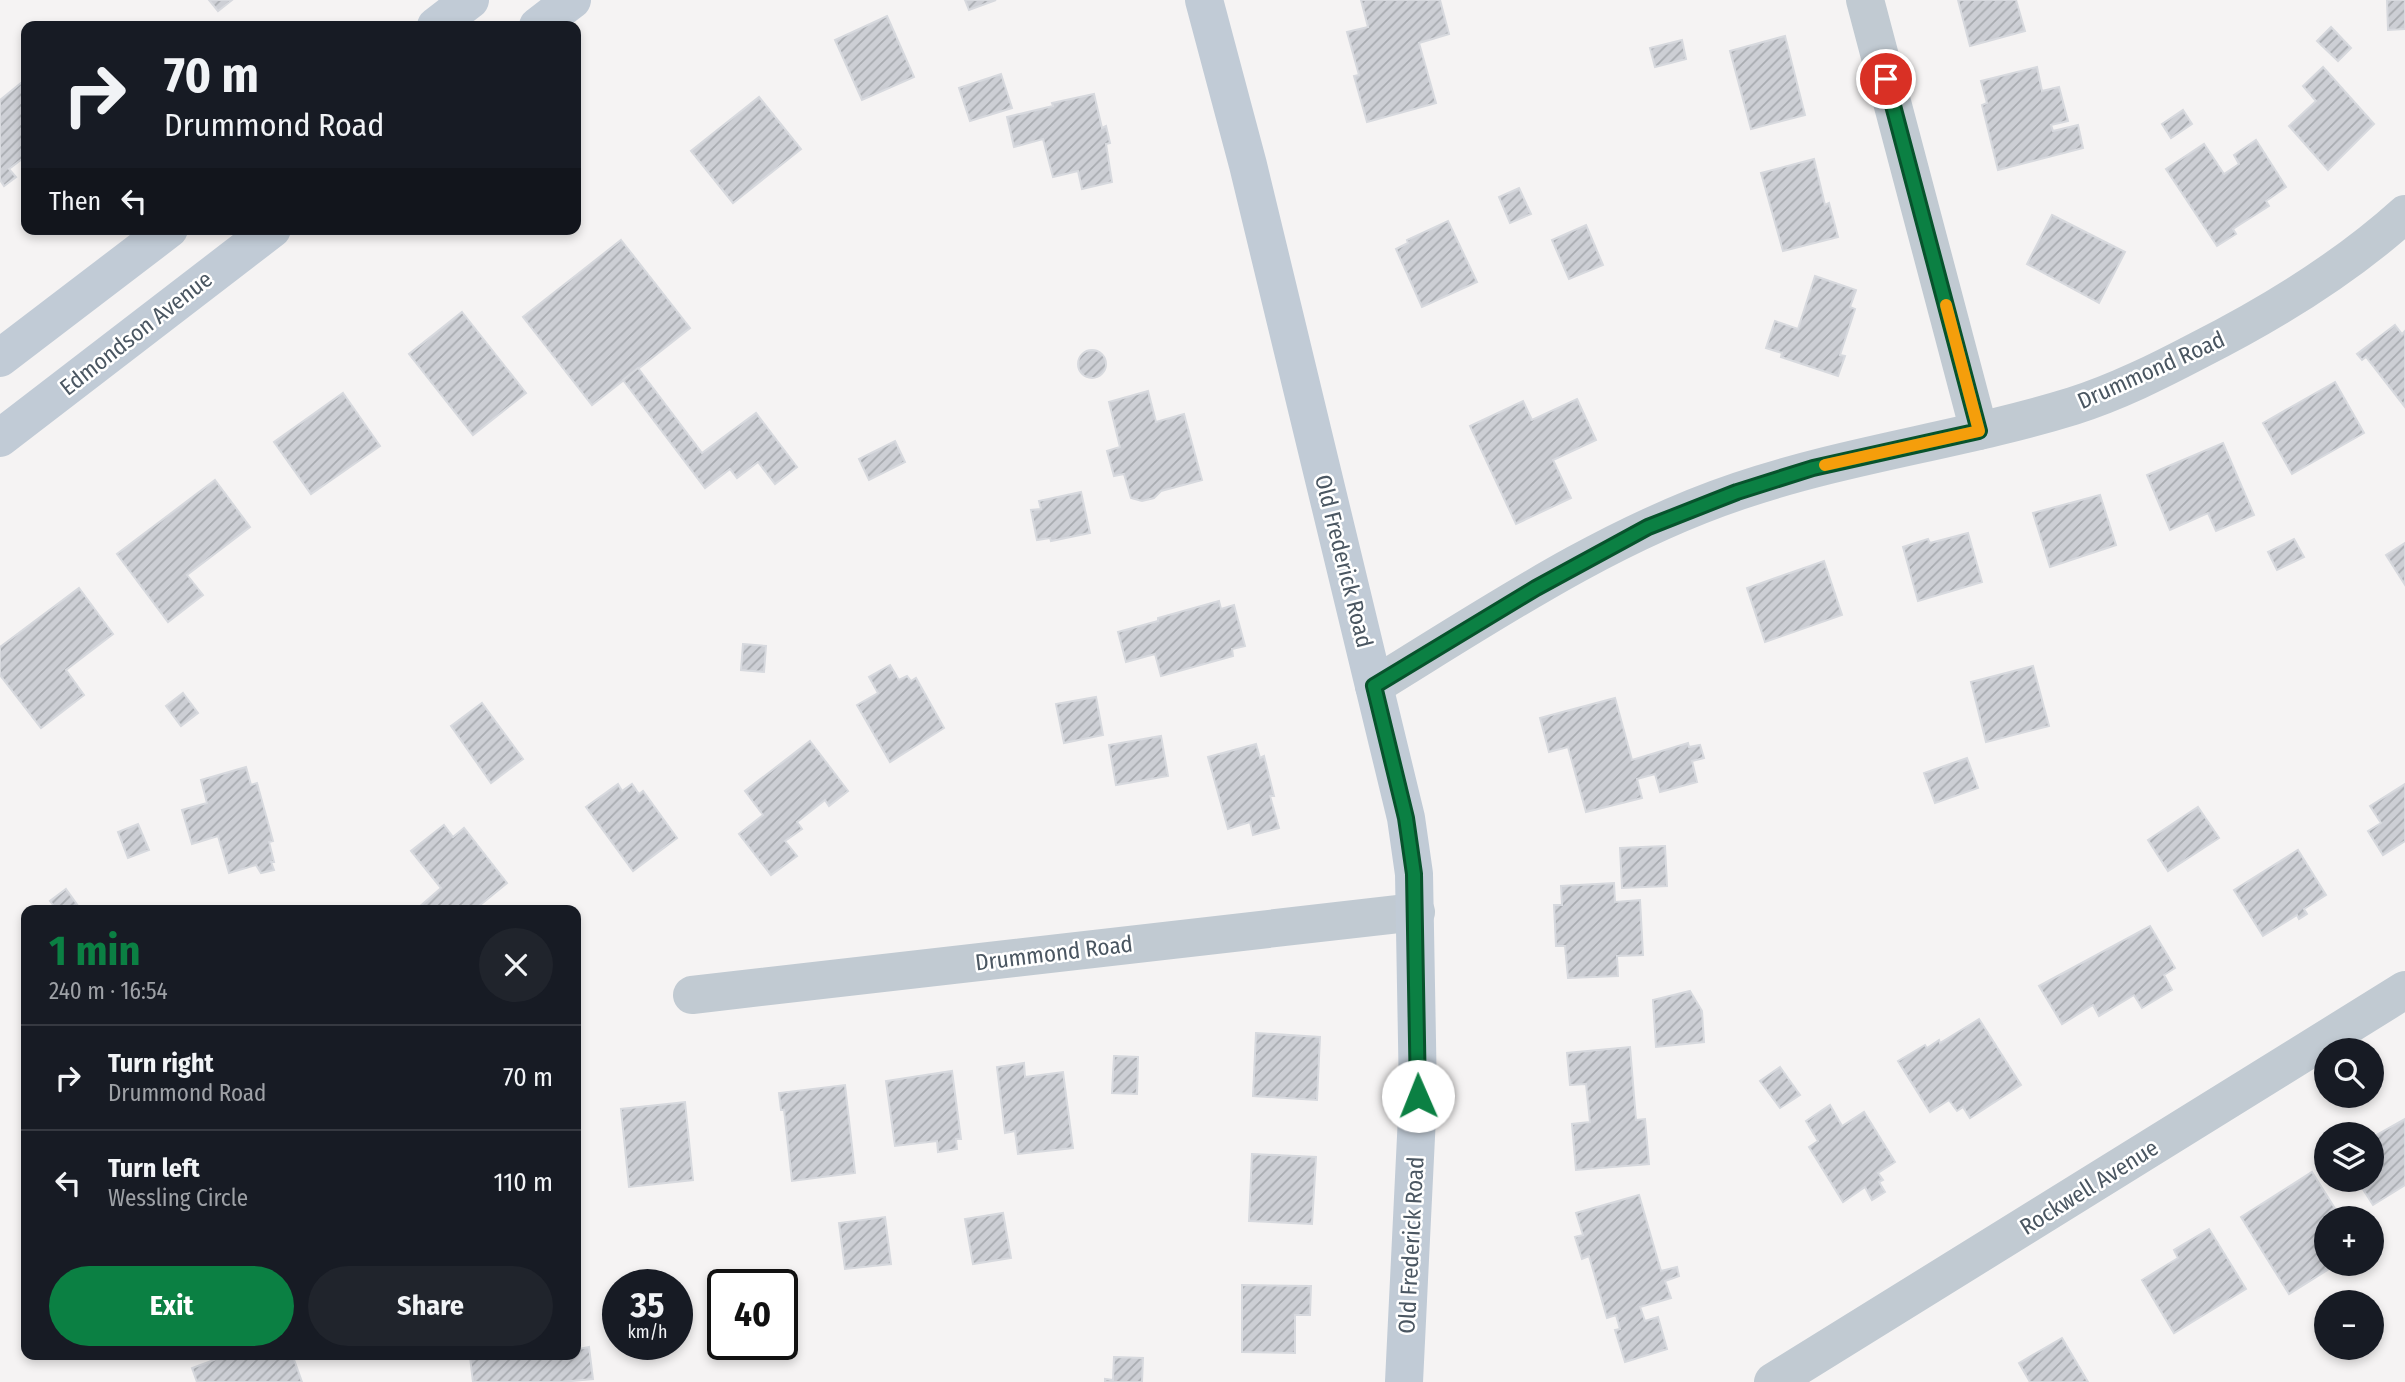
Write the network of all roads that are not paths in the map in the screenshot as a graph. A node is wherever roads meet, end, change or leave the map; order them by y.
1 (572, 0) edge
2 (1205, 0) edge
3 (1865, 0) edge
4 (545, 21) edge
5 (2405, 214) edge
6 (161, 235) edge
7 (264, 235) edge
8 (0, 358) edge
9 (1979, 431) junction
10 (0, 438) edge
11 (1374, 686) junction
12 (1416, 912) junction
13 (2405, 990) edge
14 (692, 995) dead end
15 (1404, 1382) edge
16 (1773, 1382) edge

1 - 4 street
2 - 11 street, Old Frederick Road
3 - 9 street
5 - 9 street, Drummond Road
6 - 8 street
7 - 10 street, Edmondson Avenue
9 - 11 street, Drummond Road
11 - 12 street, Old Frederick Road
12 - 14 street, Drummond Road
12 - 15 street, Old Frederick Road
13 - 16 street, Rockwell Avenue

